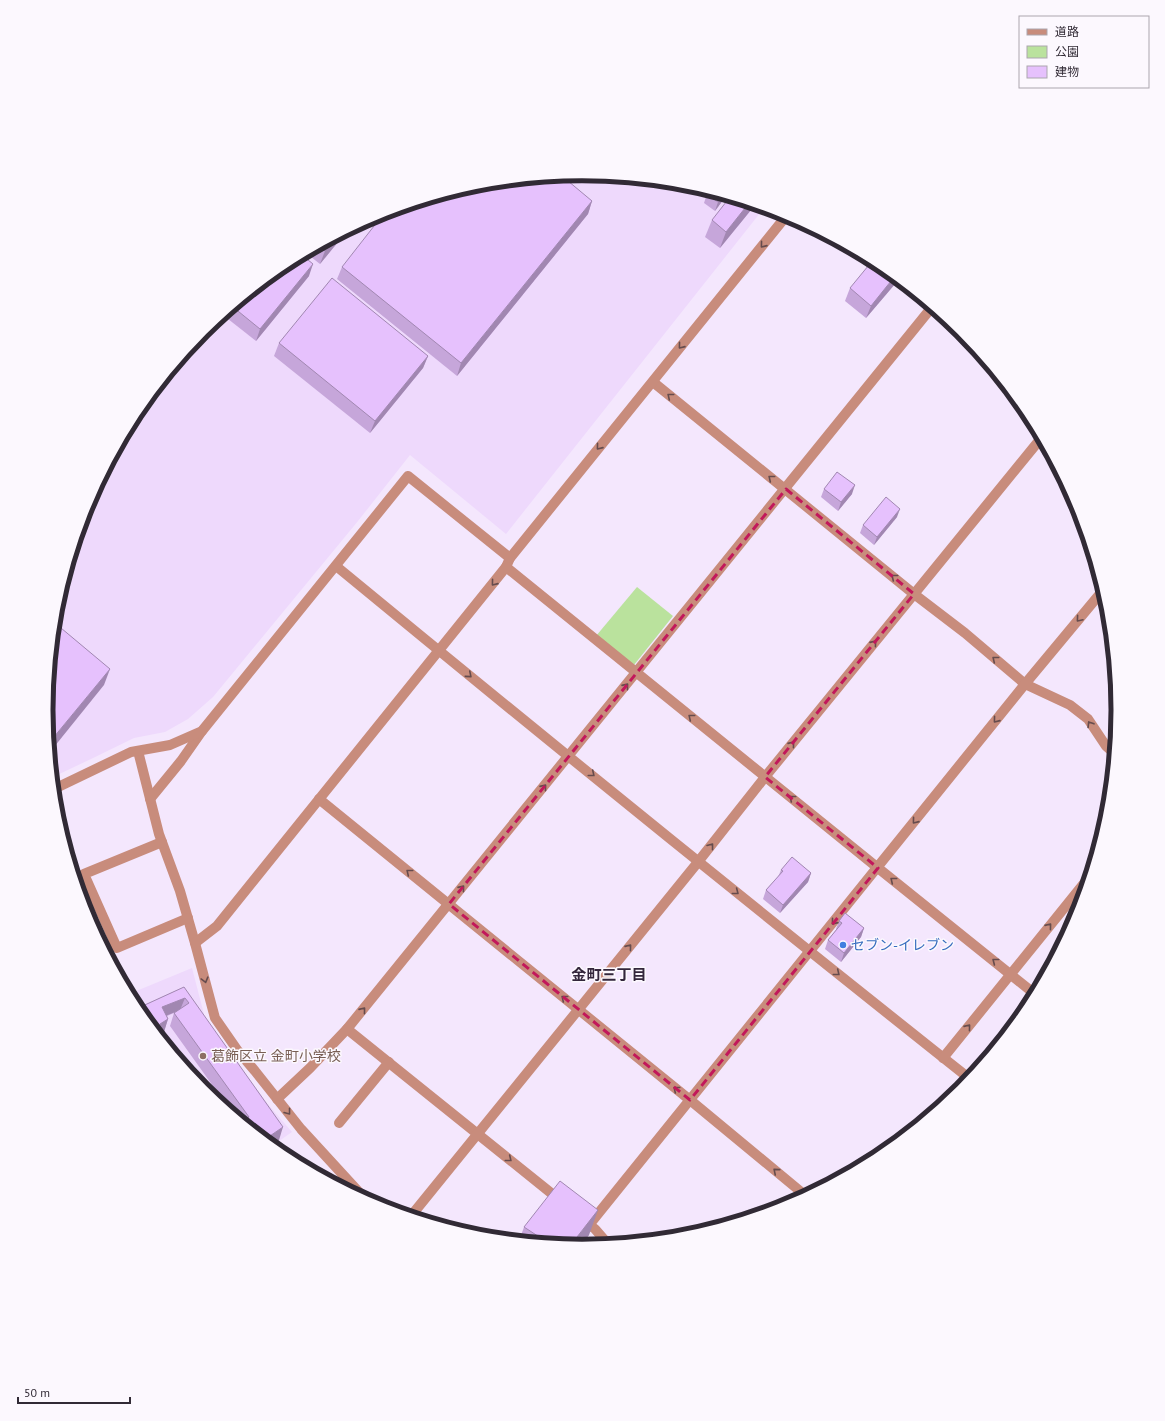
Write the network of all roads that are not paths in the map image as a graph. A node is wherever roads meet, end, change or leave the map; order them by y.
1 (783, 220) edge
2 (930, 310) edge
3 (652, 382) junction
4 (1038, 442) edge
5 (786, 489) junction
6 (508, 562) junction
7 (336, 566) junction
8 (914, 594) junction
9 (1099, 595) edge
10 (439, 651) junction
11 (637, 672) junction
12 (1025, 684) junction
13 (202, 731) junction
14 (1110, 750) edge
15 (138, 751) junction
16 (569, 755) junction
17 (766, 777) junction
18 (59, 787) edge
19 (150, 799) junction
20 (319, 799) junction
21 (162, 842) junction
22 (698, 862) junction
23 (878, 868) junction
24 (1082, 886) edge
25 (449, 904) junction
26 (188, 918) junction
27 (195, 943) junction
28 (810, 951) junction
29 (1011, 974) junction
30 (1031, 991) edge
31 (578, 1010) junction
32 (347, 1029) junction
33 (943, 1058) junction
34 (389, 1062) junction
35 (965, 1076) edge
36 (278, 1099) junction
37 (690, 1100) junction
38 (339, 1124) dead end
39 (478, 1134) junction
40 (356, 1189) edge
41 (801, 1192) edge
42 (414, 1213) edge
43 (589, 1225) junction
44 (604, 1239) edge

1 -> 3 street
2 - 5 street
5 -> 3 street
3 -> 6 street
4 - 8 street
8 -> 5 street
5 - 11 street
6 - 7 street
6 -> 10 street
6 - 11 street
7 - 10 street
7 - 13 street
12 -> 8 street
17 -> 8 street
9 -> 12 street
10 -> 16 street
10 - 20 street
16 -> 11 street
17 -> 11 street
14 -> 12 street
12 -> 23 street
13 - 15 street
13 - 19 street
15 - 18 street
15 - 19 street
16 -> 22 street
25 -> 16 street
22 -> 17 street
23 -> 17 street
19 - 21 street
25 -> 20 street
20 - 27 street
21 - 26 street
21 - 26 street
22 -> 28 street
31 -> 22 street
23 -> 28 street
29 -> 23 street
29 -> 24 street
31 -> 25 street
32 -> 25 street
26 - 27 street
27 -> 36 street
28 -> 33 street
28 - 37 street
29 - 30 street
33 -> 29 street
37 -> 31 street
31 - 39 street
32 - 34 street
32 - 36 street
33 - 35 street
34 - 38 street
34 - 39 street
36 -> 40 street
41 -> 37 street
37 - 43 street
39 - 42 street
39 -> 43 street
43 - 44 street

